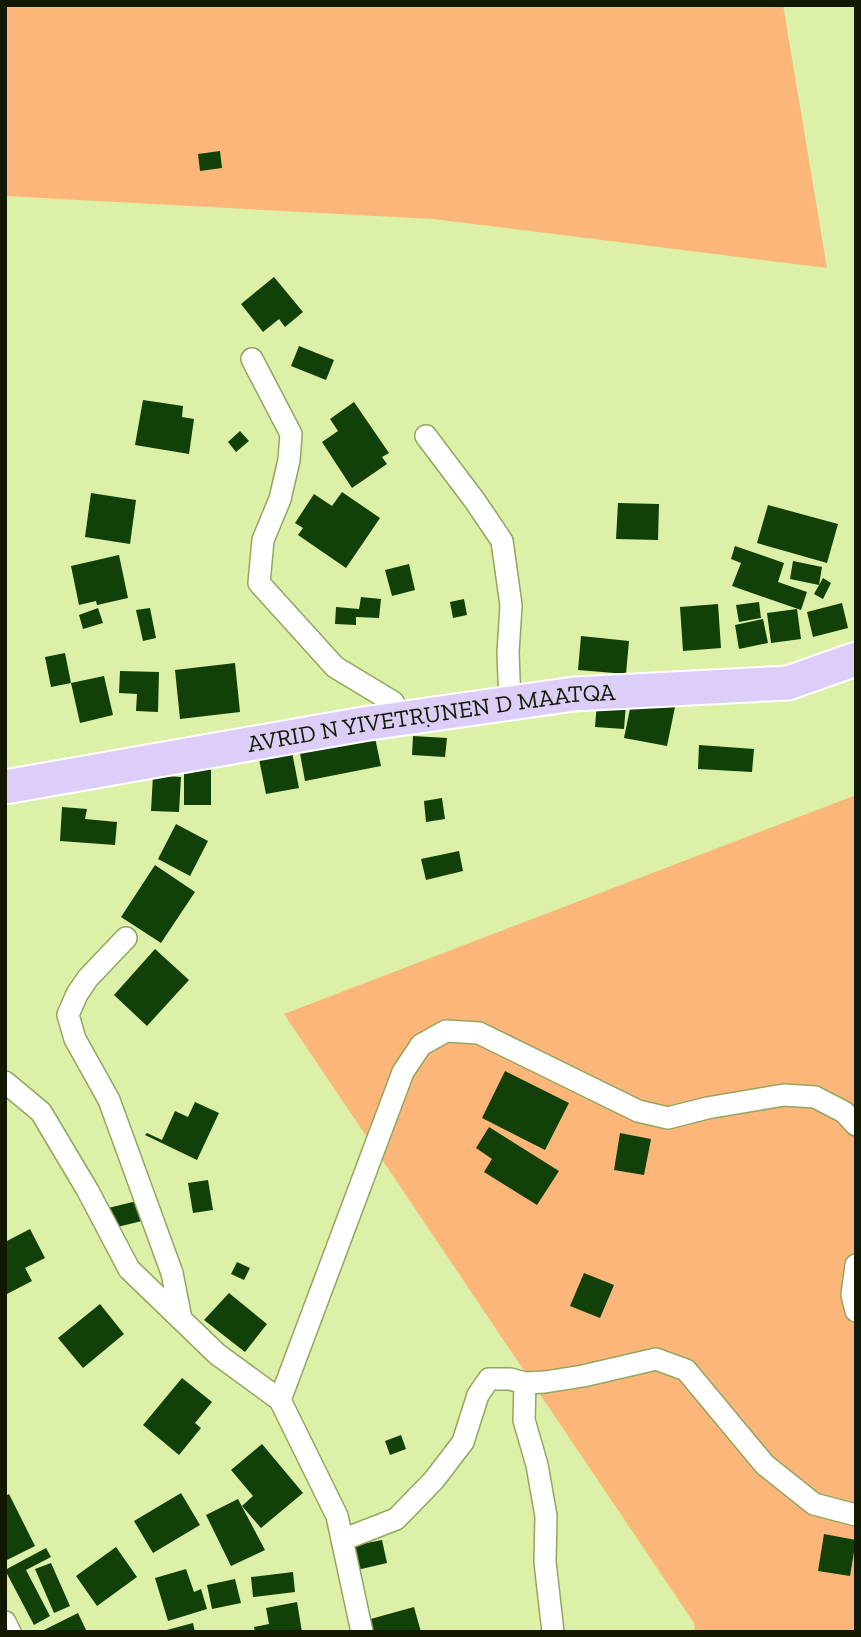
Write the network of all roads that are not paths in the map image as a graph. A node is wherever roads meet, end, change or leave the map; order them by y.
1 (252, 359) dead end
2 (426, 436) dead end
3 (856, 659) edge
4 (510, 703) junction
5 (402, 719) junction
6 (5, 787) edge
7 (126, 938) dead end
8 (5, 1083) edge
9 (856, 1125) edge
10 (856, 1265) edge
11 (856, 1311) edge
12 (181, 1319) junction
13 (525, 1383) junction
14 (280, 1400) junction
15 (856, 1515) edge
16 (342, 1540) junction
17 (5, 1622) edge
18 (10, 1632) edge
19 (362, 1632) edge
20 (553, 1632) edge

1 - 5 street
2 - 4 street
3 - 4 main road, AVRID N YIVETṚUNEN D MAATQA
4 - 5 main road, AVRID N YIVETṚUNEN D MAATQA
5 - 6 main road, AVRID N YIVETṚUNEN D MAATQA
7 - 12 street
8 - 12 street
9 - 14 street
10 - 11 street
12 - 14 street
13 - 15 street
13 - 16 street
13 - 20 street
14 - 16 street
16 - 19 street
17 - 18 street

